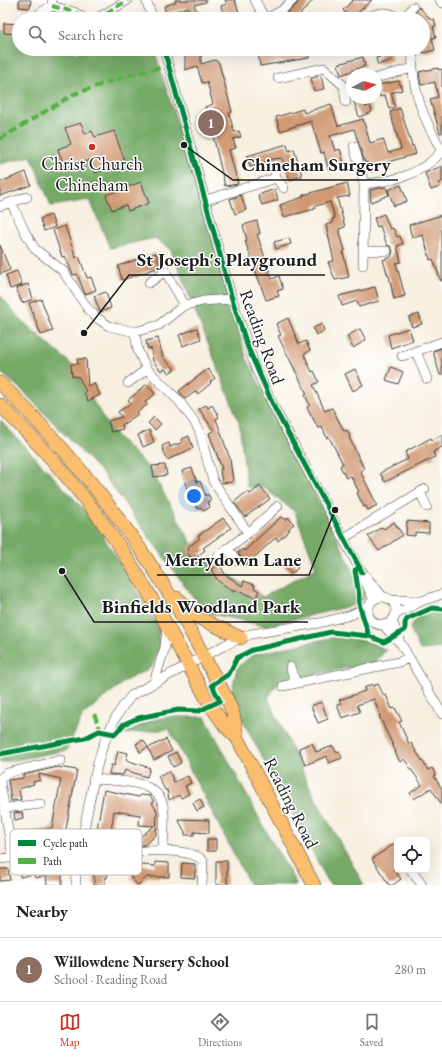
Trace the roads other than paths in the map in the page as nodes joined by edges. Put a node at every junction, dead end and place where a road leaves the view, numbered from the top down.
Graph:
1 (128, 0) edge
2 (146, 0) edge
3 (255, 0) edge
4 (293, 0) edge
5 (440, 0) edge
6 (442, 2) edge
7 (52, 3) edge
8 (413, 7) dead end
9 (41, 12) edge
10 (74, 12) edge
11 (108, 12) edge
12 (150, 12) edge
13 (262, 12) edge
14 (279, 12) edge
15 (409, 12) edge
16 (166, 56) edge
17 (413, 56) edge
18 (412, 68) junction
19 (382, 76) edge
20 (278, 78) dead end
21 (346, 84) edge
22 (354, 146) dead end
23 (442, 151) edge
24 (274, 165) dead end
25 (276, 178) junction
26 (364, 184) junction
27 (284, 188) dead end
28 (27, 197) dead end
29 (206, 200) junction
30 (11, 202) junction
31 (0, 206) edge
32 (365, 251) junction
33 (387, 251) dead end
34 (363, 265) dead end
35 (149, 283) dead end
36 (232, 299) junction
37 (183, 306) junction
38 (135, 332) junction
39 (442, 342) edge
40 (416, 351) junction
41 (402, 356) dead end
42 (147, 369) junction
43 (427, 379) dead end
44 (0, 383) edge
45 (128, 383) dead end
46 (0, 405) edge
47 (278, 506) dead end
48 (426, 507) dead end
49 (248, 533) junction
50 (344, 538) junction
51 (227, 548) junction
52 (218, 556) dead end
53 (237, 561) dead end
54 (362, 572) junction
55 (156, 574) junction
56 (442, 594) edge
57 (387, 598) junction
58 (422, 601) junction
59 (372, 603) junction
60 (351, 615) junction
61 (394, 617) junction
62 (379, 623) junction
63 (167, 627) junction
64 (241, 638) junction
65 (400, 642) junction
66 (204, 656) junction
67 (409, 658) junction
68 (187, 665) junction
69 (290, 667) dead end
70 (154, 682) junction
71 (296, 682) junction
72 (283, 686) dead end
73 (442, 714) edge
74 (237, 738) junction
75 (61, 760) dead end
76 (92, 779) junction
77 (0, 781) edge
78 (41, 804) dead end
79 (5, 808) junction
80 (83, 829) edge
81 (10, 839) edge
82 (142, 851) edge
83 (162, 851) junction
84 (413, 873) edge
85 (76, 875) edge
86 (420, 882) edge
87 (76, 885) edge
88 (202, 885) edge
89 (314, 885) edge
90 (410, 885) edge

1 - 11 street
2 - 12 street
3 - 13 street
4 - 14 street
5 - 6 street
7 - 9 street
7 - 10 street
8 - 15 street
16 - 29 street, Reading Road
17 - 18 street
18 - 19 street
18 - 23 street
20 - 21 street
22 - 26 street
23 - 26 street
24 - 25 street
25 - 27 street
25 - 29 street
26 - 32 street
28 - 30 street
29 - 36 street, Reading Road
30 - 31 street
30 - 38 street
32 - 33 street
32 - 34 street
35 - 37 street
36 - 37 street
36 - 50 street, Reading Road
37 - 38 street
38 - 42 street
39 - 40 street
40 - 41 street
40 - 43 street
42 - 45 street
42 - 49 street
44 - 55 highway, Reading Road
46 - 63 highway, Reading Road
47 - 49 street
48 - 50 street
49 - 51 street
50 - 54 street, Reading Road
51 - 52 street
51 - 53 street
54 - 57 street, Reading Road
54 - 59 street, Reading Road
55 - 64 highway
55 - 66 highway, Reading Road
55 - 68 highway
56 - 58 street
57 - 58 street
57 - 59 street
57 - 61 street
58 - 61 street
59 - 60 street
59 - 62 street
60 - 62 street
60 - 64 street
61 - 62 street
61 - 65 street
62 - 65 street
63 - 68 highway, Reading Road
63 - 70 street
64 - 66 street
65 - 67 street
66 - 68 street
66 - 74 highway, Reading Road
67 - 71 street
67 - 73 street
68 - 70 street
68 - 74 highway, Reading Road
69 - 71 street
70 - 76 street
71 - 72 street
74 - 89 highway, Reading Road
75 - 77 street
76 - 80 street
76 - 83 street
77 - 79 street
78 - 79 street
79 - 81 street
82 - 83 street
83 - 88 street
84 - 86 street
85 - 87 street
86 - 90 street

